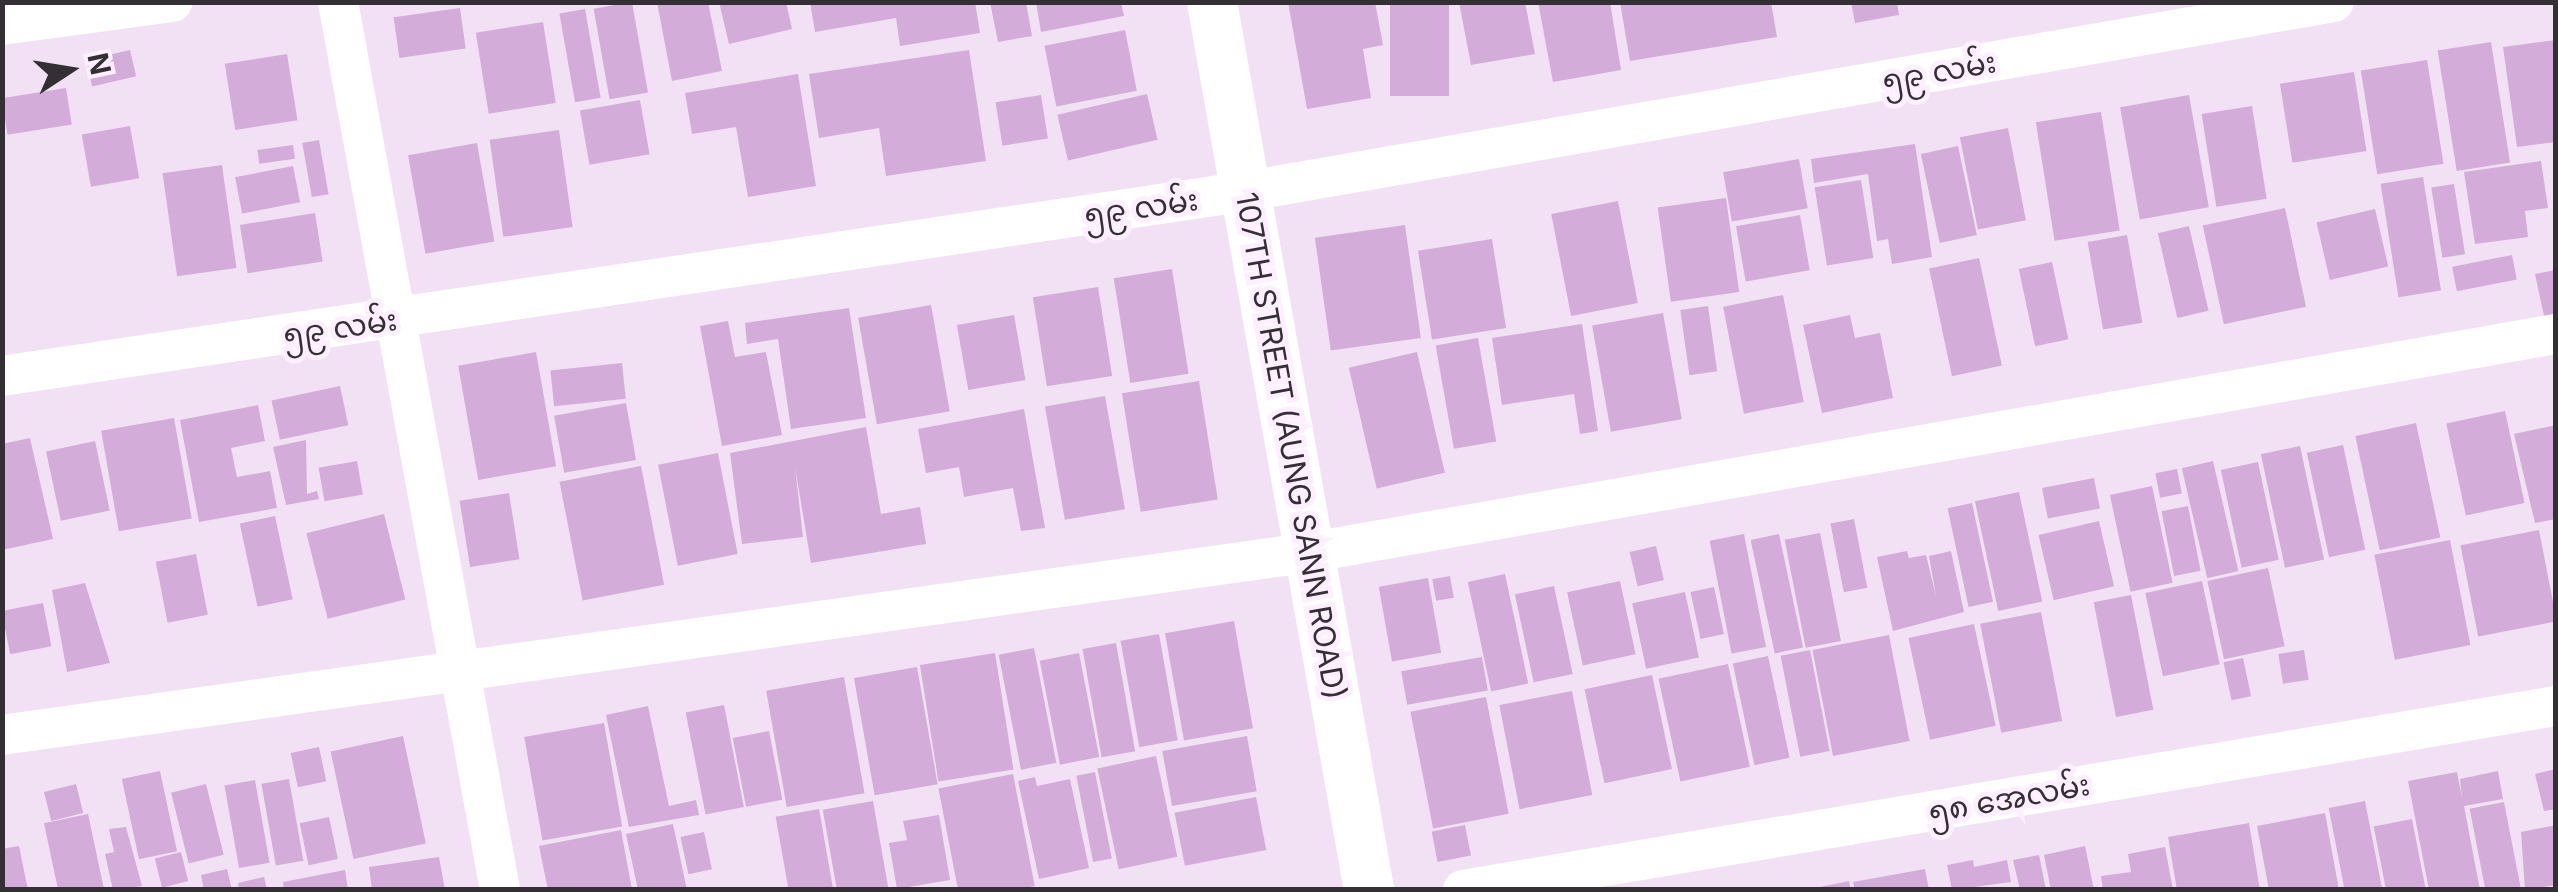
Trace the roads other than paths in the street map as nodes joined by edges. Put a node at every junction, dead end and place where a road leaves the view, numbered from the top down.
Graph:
1 (172, 2) edge
2 (338, 2) edge
3 (1212, 2) edge
4 (2334, 2) edge
5 (2, 26) edge
6 (1248, 191) junction
7 (392, 319) junction
8 (2556, 334) edge
9 (2, 376) edge
10 (1306, 552) junction
11 (457, 670) junction
12 (2556, 706) edge
13 (2, 735) edge
14 (500, 890) edge
15 (1369, 890) edge
16 (1463, 890) edge

1 - 5 street
2 - 7 street
3 - 6 street, 107TH STREET (AUNG SANN ROAD)
4 - 6 street, ၅၉ လမ်း
6 - 7 street, ၅၉ လမ်း
6 - 10 street, 107TH STREET (AUNG SANN ROAD)
7 - 9 street, ၅၉ လမ်း
7 - 11 street
8 - 10 street
10 - 11 street
10 - 15 street, 107TH STREET (AUNG SANN ROAD)
11 - 13 street
11 - 14 street
12 - 16 street, ၅၈ အေလမ်း

